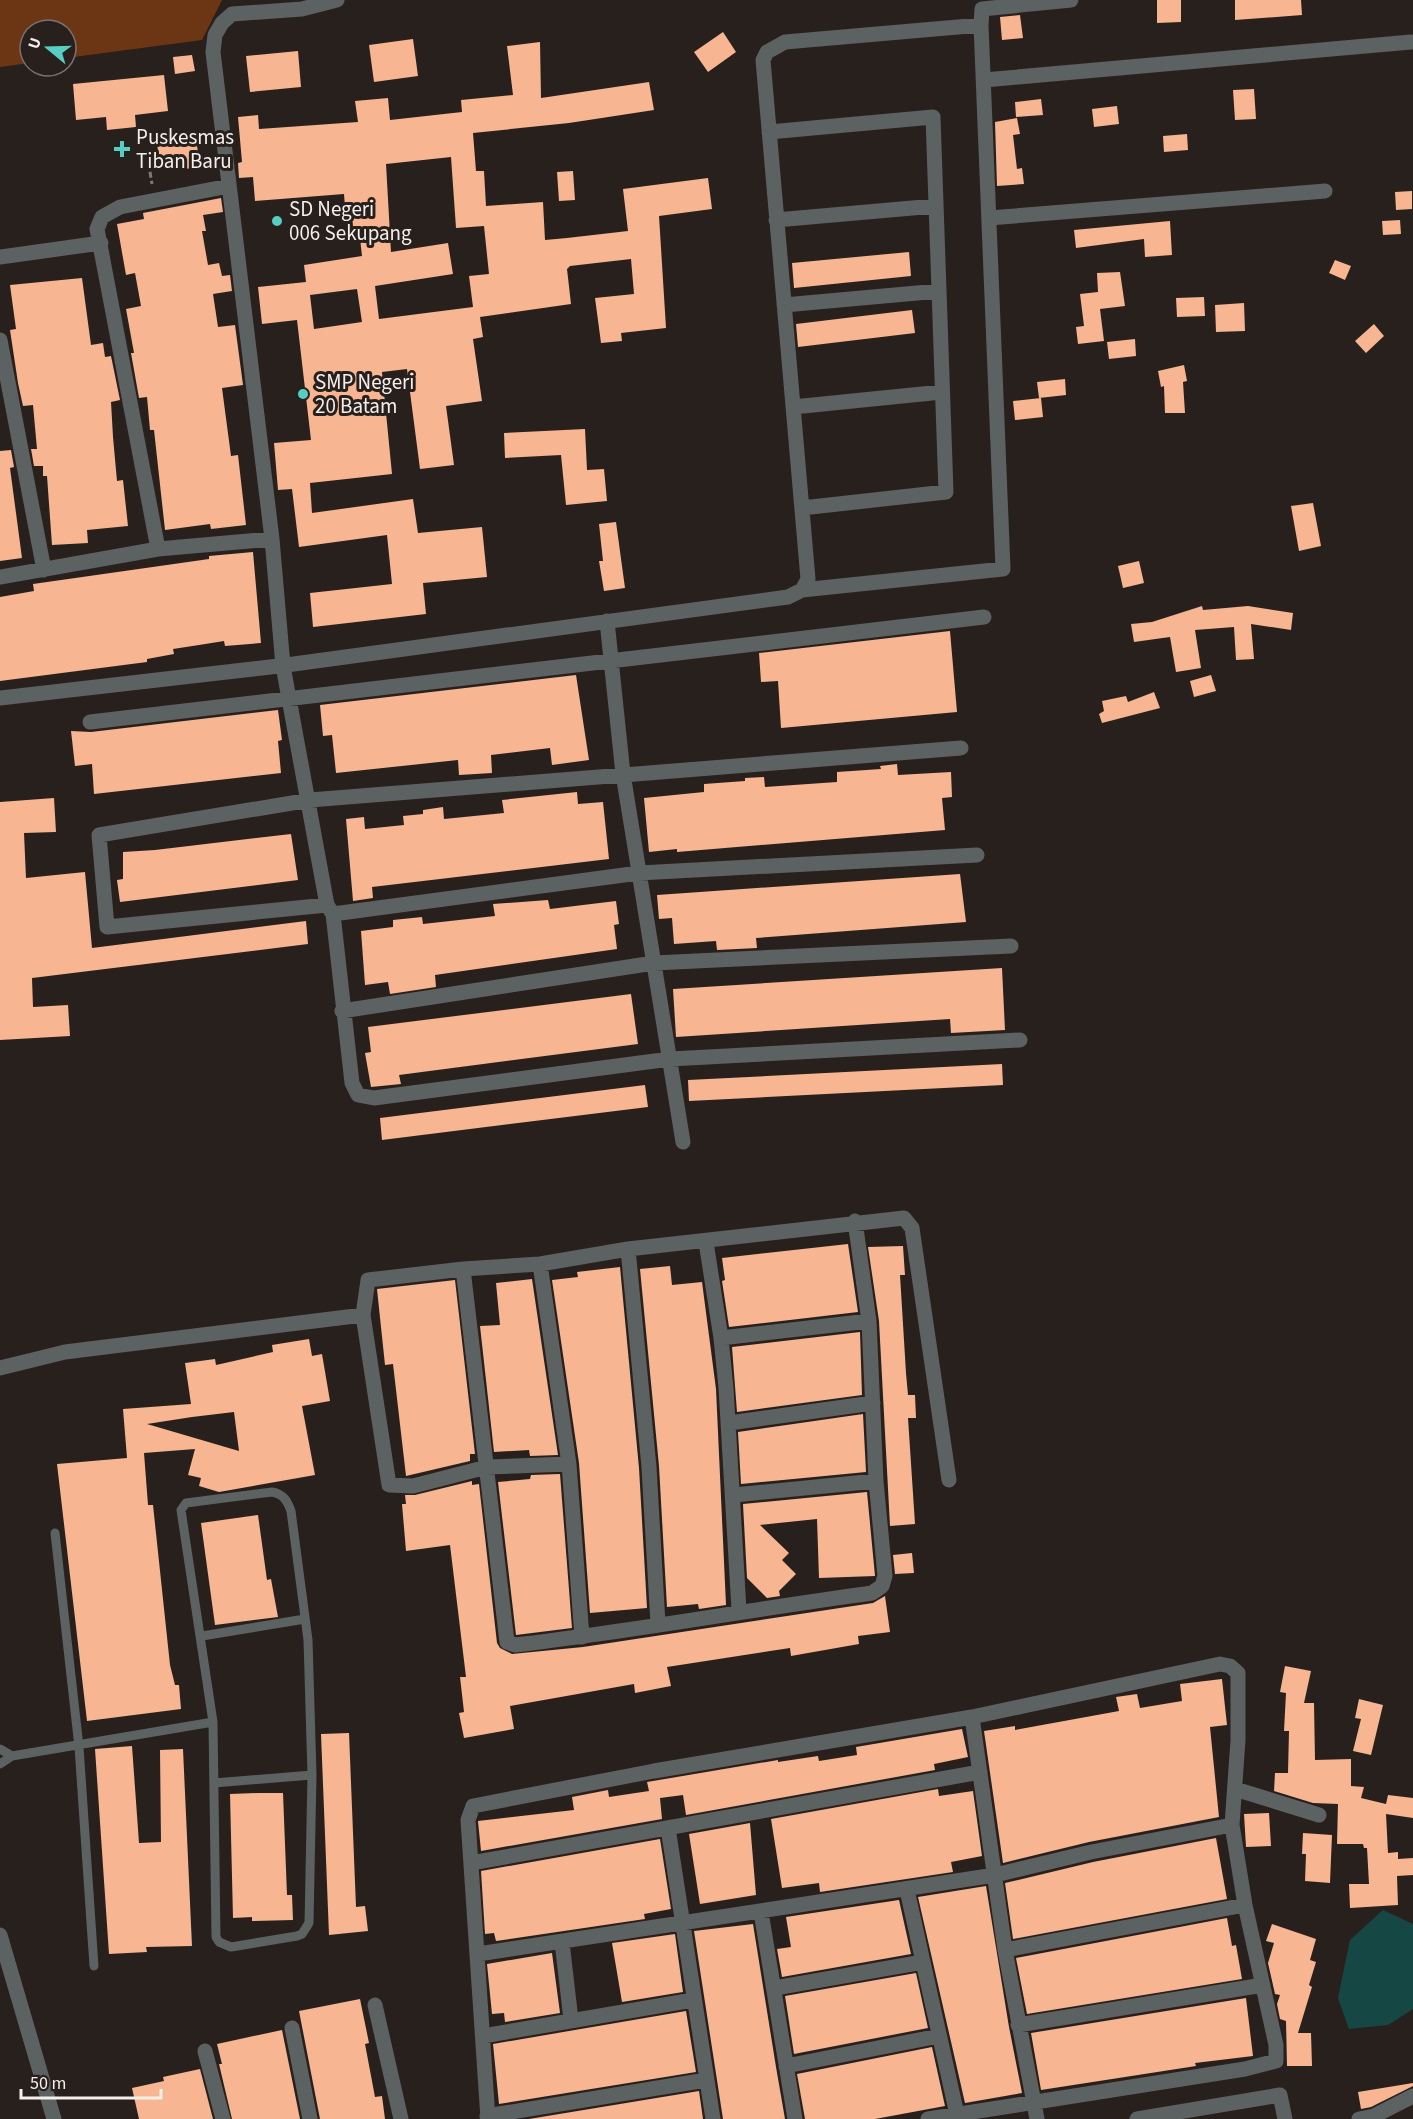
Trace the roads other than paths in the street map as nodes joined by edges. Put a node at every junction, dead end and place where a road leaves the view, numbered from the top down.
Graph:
1 (338, 0) edge
2 (1071, 0) edge
3 (981, 25) junction
4 (1411, 42) dead end
5 (984, 80) junction
6 (769, 132) junction
7 (229, 186) junction
8 (1325, 191) dead end
9 (935, 206) junction
10 (989, 218) junction
11 (777, 220) junction
12 (101, 243) junction
13 (0, 257) edge
14 (939, 291) junction
15 (784, 305) junction
16 (0, 340) edge
17 (3, 375) edge
18 (942, 392) junction
19 (793, 407) junction
20 (802, 507) junction
21 (272, 539) junction
22 (158, 549) junction
23 (44, 570) junction
24 (0, 577) edge
25 (802, 590) junction
26 (984, 617) dead end
27 (607, 621) junction
28 (612, 660) junction
29 (283, 666) junction
30 (0, 698) edge
31 (290, 699) junction
32 (90, 722) dead end
33 (961, 748) dead end
34 (623, 774) junction
35 (310, 800) junction
36 (977, 855) dead end
37 (639, 873) junction
38 (330, 910) junction
39 (1011, 946) dead end
40 (654, 963) junction
41 (342, 1011) junction
42 (1020, 1040) dead end
43 (670, 1059) junction
44 (683, 1142) dead end
45 (855, 1221) junction
46 (706, 1242) junction
47 (628, 1249) junction
48 (540, 1264) junction
49 (463, 1269) junction
50 (363, 1315) junction
51 (869, 1321) junction
52 (721, 1338) junction
53 (0, 1368) edge
54 (873, 1403) junction
55 (729, 1423) junction
56 (569, 1464) junction
57 (487, 1467) junction
58 (949, 1480) dead end
59 (876, 1481) junction
60 (734, 1495) junction
61 (55, 1533) dead end
62 (739, 1610) junction
63 (305, 1619) junction
64 (658, 1624) junction
65 (202, 1636) junction
66 (582, 1637) junction
67 (972, 1717) junction
68 (213, 1722) junction
69 (79, 1747) junction
70 (0, 1749) edge
71 (12, 1756) junction
72 (0, 1764) edge
73 (980, 1772) junction
74 (312, 1775) junction
75 (214, 1784) junction
76 (1235, 1789) junction
77 (1319, 1815) dead end
78 (1232, 1825) junction
79 (668, 1828) junction
80 (471, 1863) junction
81 (995, 1875) junction
82 (908, 1890) junction
83 (1245, 1905) junction
84 (761, 1912) junction
85 (682, 1924) junction
86 (0, 1935) edge
87 (562, 1942) junction
88 (1005, 1950) junction
89 (477, 1954) junction
90 (923, 1962) junction
91 (94, 1966) dead end
92 (1263, 1985) junction
93 (775, 1988) junction
94 (693, 2000) junction
95 (375, 2005) dead end
96 (571, 2020) junction
97 (1018, 2025) junction
98 (292, 2028) dead end
99 (483, 2036) junction
100 (939, 2036) junction
101 (205, 2051) dead end
102 (786, 2066) junction
103 (706, 2080) junction
104 (1413, 2096) edge
105 (1034, 2101) junction
106 (957, 2116) edge
107 (488, 2117) edge
108 (54, 2119) edge
109 (223, 2119) edge
110 (310, 2119) edge
111 (401, 2119) edge
112 (713, 2119) edge
113 (795, 2119) edge
114 (928, 2119) edge
115 (1037, 2119) edge
116 (1137, 2119) edge
117 (1285, 2119) edge
118 (1359, 2119) edge

1 - 7 street
2 - 3 street
3 - 5 street
3 - 6 street
4 - 5 street
5 - 10 street
6 - 9 street
6 - 11 street
7 - 12 street
7 - 21 street
8 - 10 street
9 - 11 street
9 - 14 street
10 - 25 street
11 - 15 street
12 - 13 street
12 - 22 street
14 - 15 street
14 - 18 street
15 - 19 street
16 - 17 street
17 - 23 street
18 - 19 street
18 - 20 street
19 - 20 street
20 - 25 street
21 - 22 street
21 - 29 street
22 - 23 street
23 - 24 street
25 - 27 street
26 - 28 street
27 - 28 street
27 - 29 street
28 - 31 street
28 - 34 street
29 - 30 street
29 - 31 street
31 - 32 street
31 - 35 street
33 - 34 street
34 - 35 street
34 - 37 street
35 - 38 street
35 - 38 street
36 - 37 street
37 - 38 street
37 - 40 street
38 - 41 street
39 - 40 street
40 - 41 street
40 - 43 street
41 - 43 street
42 - 43 street
43 - 44 street
45 - 46 street
45 - 51 street
45 - 58 street
46 - 47 street
46 - 52 street
47 - 48 street
47 - 64 street
48 - 49 street
48 - 56 street
49 - 50 street
49 - 57 street
50 - 53 street
50 - 57 street
51 - 52 street
51 - 54 street
52 - 55 street
54 - 55 street
54 - 59 street
55 - 60 street
56 - 57 street
56 - 66 street
57 - 66 street
59 - 60 street
59 - 62 street
60 - 62 street
61 - 69 lane
62 - 64 street
63 - 65 lane
63 - 65 lane
63 - 74 lane
64 - 66 street
65 - 68 lane
67 - 73 street
67 - 76 street
67 - 80 street
68 - 69 lane
68 - 75 lane
69 - 71 lane
69 - 91 lane
70 - 71 lane
71 - 72 lane
73 - 79 street
73 - 81 street
74 - 75 lane
74 - 75 lane
76 - 77 street
76 - 78 street
78 - 81 street
78 - 83 street
79 - 80 street
79 - 85 street
80 - 89 street
81 - 82 street
81 - 88 street
82 - 84 street
82 - 90 street
83 - 88 street
83 - 92 street
84 - 85 street
84 - 93 street
85 - 87 street
85 - 94 street
86 - 108 street
87 - 89 street
87 - 96 street
88 - 97 street
89 - 99 street
90 - 93 street
90 - 100 street
92 - 97 street
92 - 105 street
93 - 102 street
94 - 96 street
94 - 103 street
95 - 111 street
96 - 99 street
97 - 105 street
98 - 110 street
99 - 107 street
100 - 102 street
100 - 106 street
101 - 109 street
102 - 113 street
103 - 107 street
103 - 112 street
104 - 118 street
105 - 106 street
105 - 115 street
106 - 114 street
116 - 117 street

